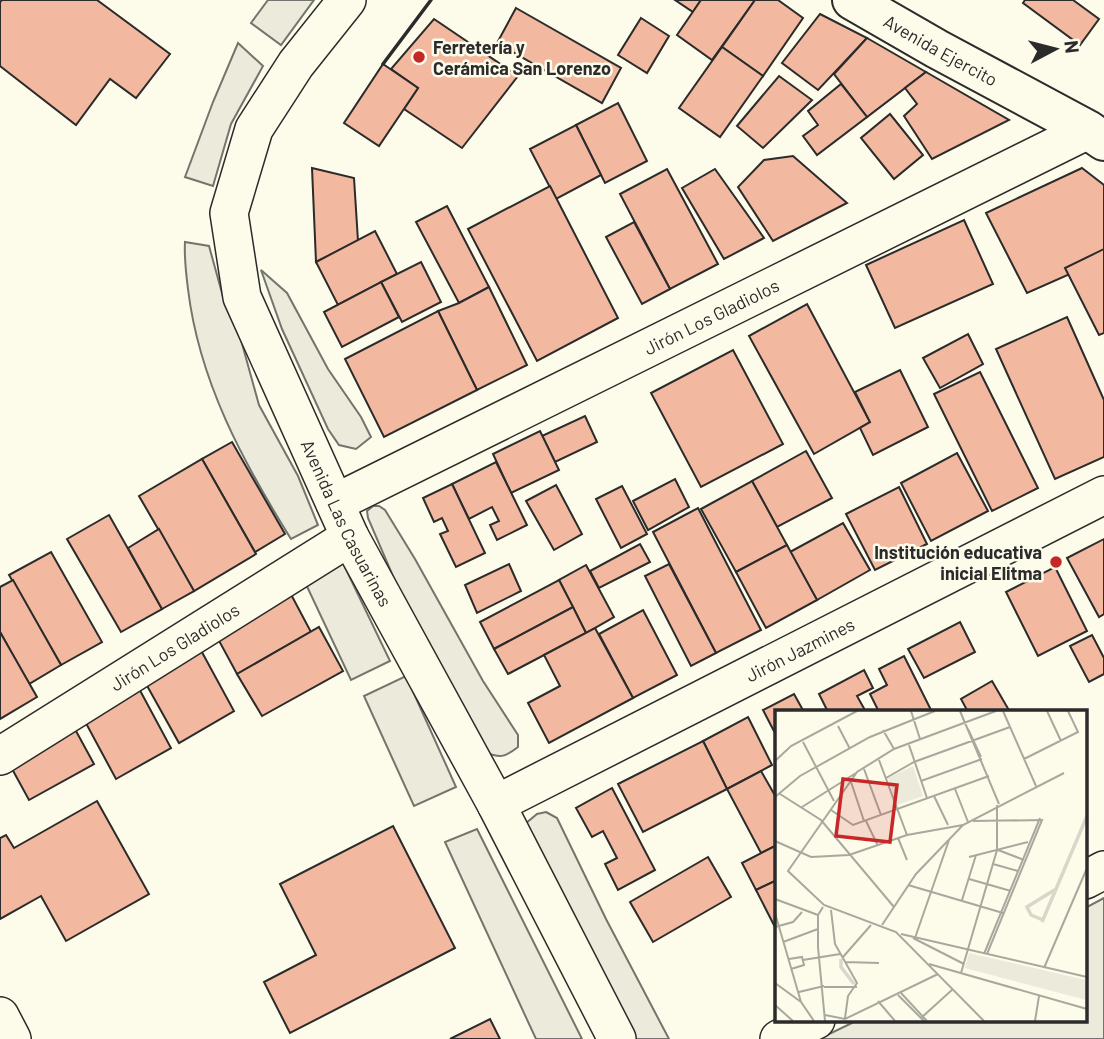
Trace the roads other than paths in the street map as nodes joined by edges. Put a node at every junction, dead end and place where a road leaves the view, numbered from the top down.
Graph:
1 (347, 0) edge
2 (852, 0) edge
3 (1096, 135) edge
4 (1104, 495) edge
5 (335, 503) junction
6 (350, 537) junction
7 (0, 756) edge
8 (496, 804) junction
9 (1104, 870) edge
10 (1086, 879) edge
11 (0, 1016) edge
12 (814, 1021) edge
13 (12, 1039) edge
14 (617, 1039) edge
15 (779, 1039) edge

1 - 5 street, Avenida Las Casuarinas
2 - 3 highway, Avenida Ejercito
3 - 5 street, Jirón Los Gladiolos
4 - 8 street, Jirón Jazmines
5 - 6 street, Avenida Las Casuarinas
6 - 7 street, Jirón Los Gladiolos
6 - 8 street, Avenida Las Casuarinas
8 - 14 street, Avenida Las Casuarinas
9 - 10 street
11 - 13 street
12 - 15 street

